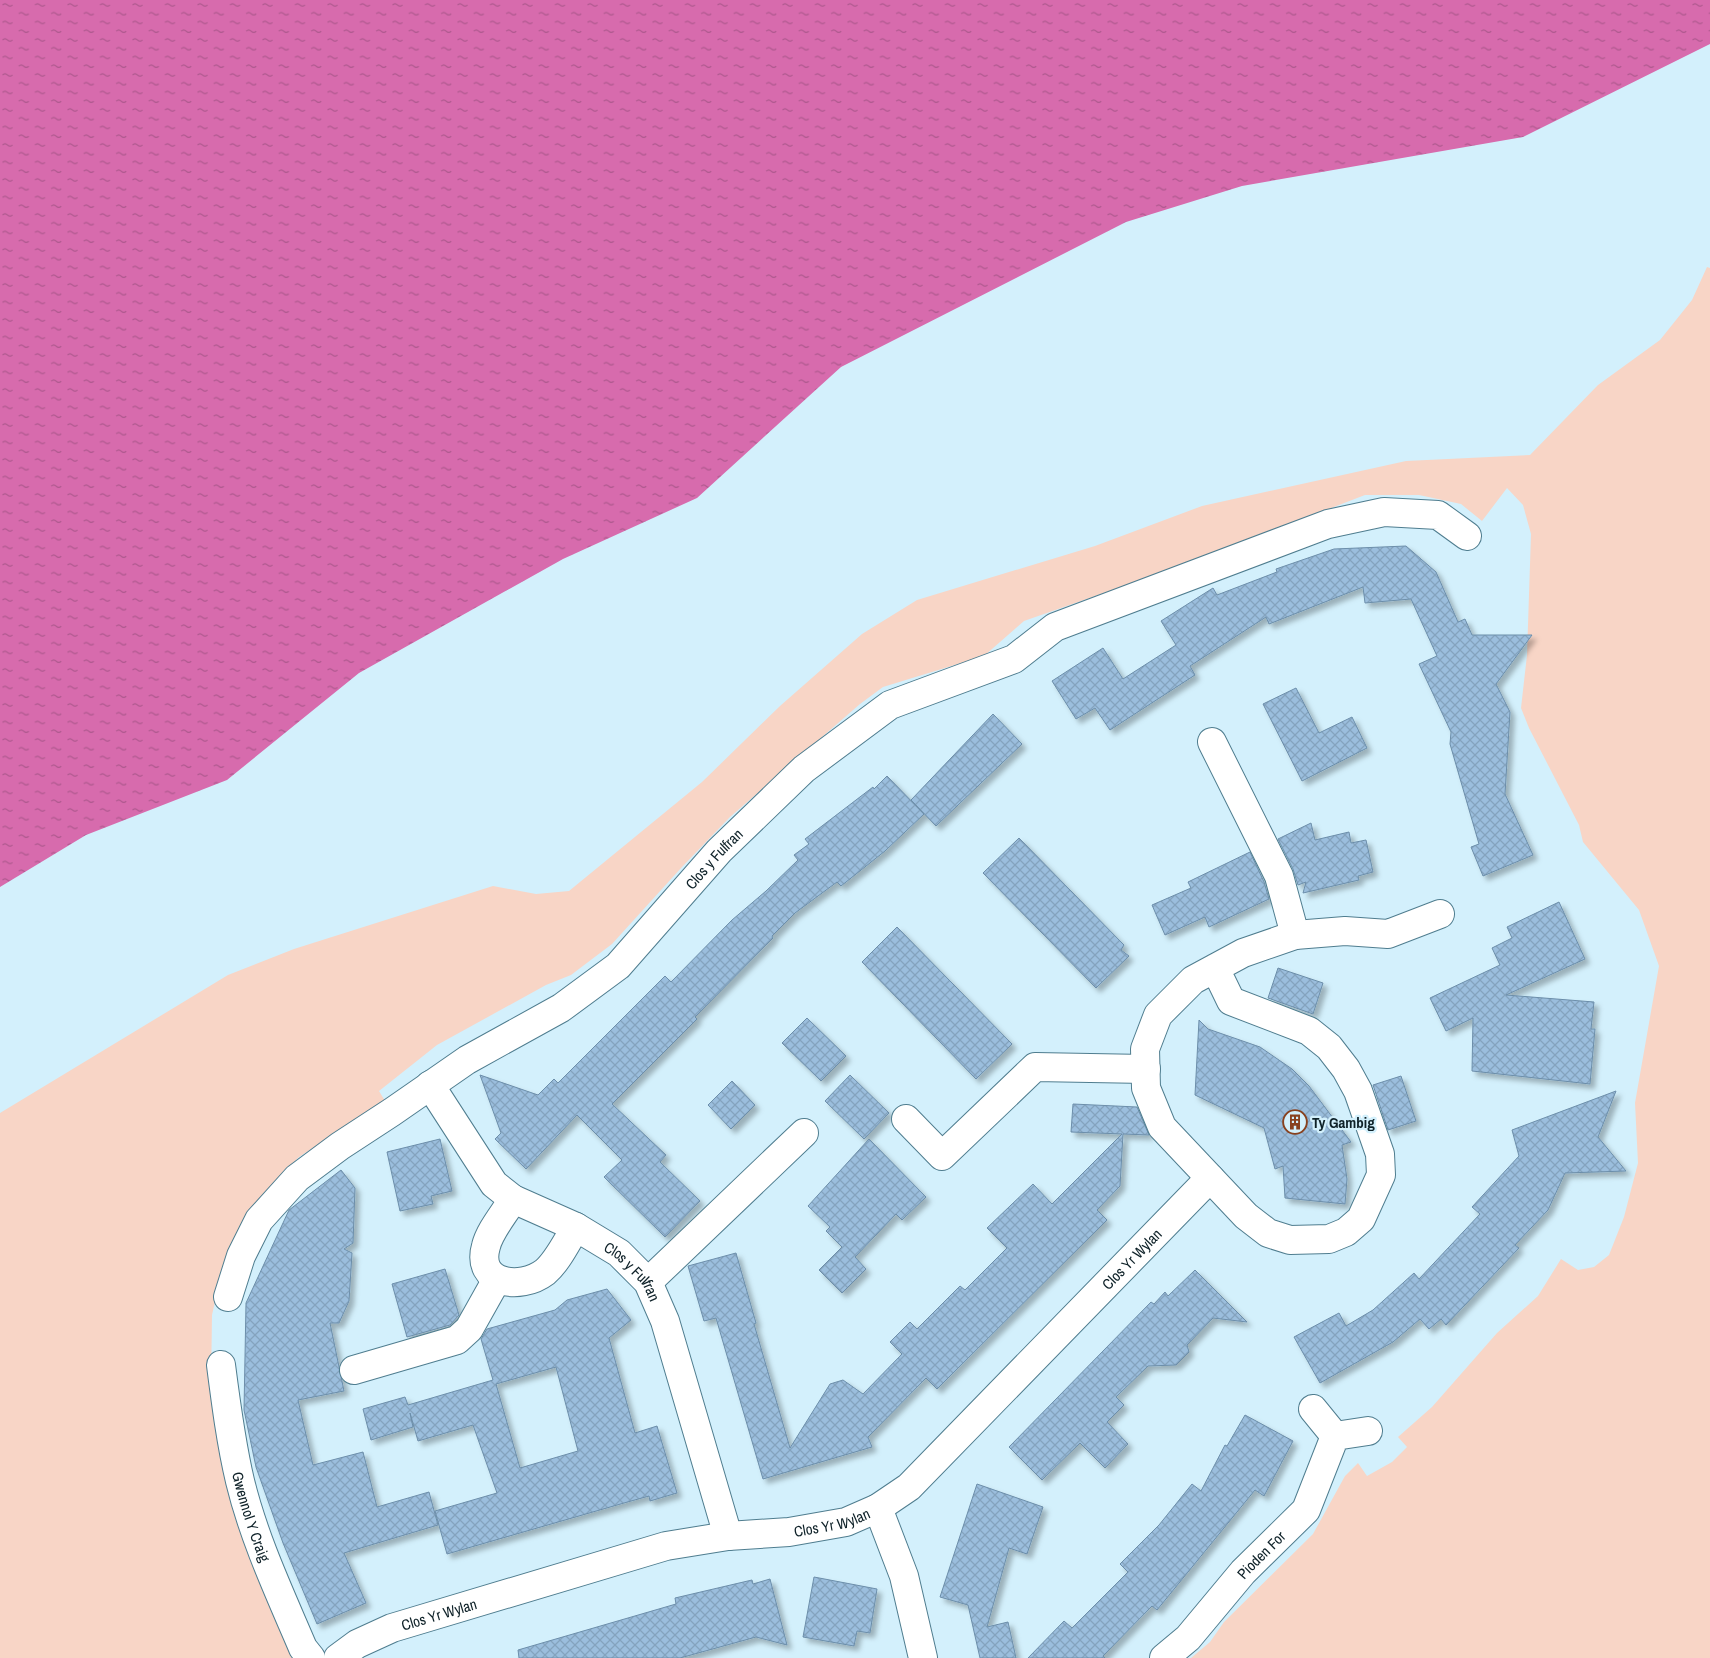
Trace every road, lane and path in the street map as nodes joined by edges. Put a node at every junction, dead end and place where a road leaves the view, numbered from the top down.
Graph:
1 (1467, 536) dead end
2 (1212, 742) dead end
3 (1440, 914) dead end
4 (1295, 935) junction
5 (1216, 968) junction
6 (1146, 1069) junction
7 (430, 1085) junction
8 (906, 1119) dead end
9 (804, 1133) dead end
10 (1210, 1178) junction
11 (513, 1200) junction
12 (576, 1228) junction
13 (497, 1279) junction
14 (648, 1282) junction
15 (228, 1298) dead end
16 (220, 1365) dead end
17 (354, 1370) dead end
18 (1313, 1409) dead end
19 (1368, 1431) dead end
20 (1335, 1436) junction
21 (878, 1508) junction
22 (728, 1536) junction
23 (311, 1658) edge
24 (338, 1658) edge
25 (923, 1658) edge
26 (1164, 1658) edge

1 - 7 street, Clos y Fulfran
2 - 4 street
3 - 4 street
4 - 5 street
5 - 6 street
5 - 10 street
6 - 8 street
6 - 10 street
7 - 11 street, Clos y Fulfran
7 - 15 street, Clos y Fulfran
9 - 14 street
10 - 21 street, Clos Yr Wylan
11 - 12 street, Clos y Fulfran
11 - 13 street
12 - 13 street
12 - 14 street, Clos y Fulfran
13 - 17 street
14 - 22 street, Clos y Fulfran
16 - 23 street, Gwennol Y Craig
18 - 20 street
19 - 20 street
20 - 26 street, Pioden For
21 - 22 street, Clos Yr Wylan
21 - 25 street
22 - 24 street, Clos Yr Wylan

